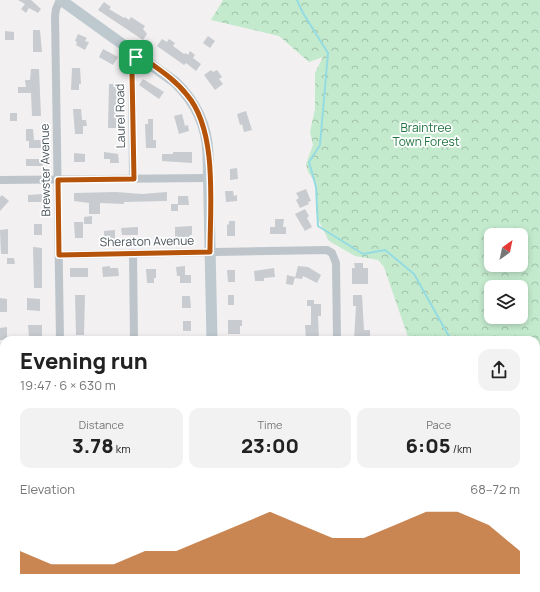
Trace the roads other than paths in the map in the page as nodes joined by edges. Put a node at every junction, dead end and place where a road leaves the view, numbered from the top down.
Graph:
1 (60, 0) edge
2 (138, 54) junction
3 (209, 178) junction
4 (134, 179) junction
5 (0, 180) edge
6 (58, 180) junction
7 (210, 252) junction
8 (133, 253) junction
9 (59, 255) junction
10 (60, 336) edge
11 (134, 336) edge
12 (212, 336) edge
13 (337, 336) edge

1 - 2 street
1 - 6 street, Brewster Avenue
2 - 3 street
2 - 4 street, Laurel Road
3 - 4 street
3 - 7 street
4 - 6 street
5 - 6 street
6 - 9 street, Brewster Avenue
7 - 8 street, Sheraton Avenue
7 - 12 street
7 - 13 street, Sheraton Avenue
8 - 9 street, Sheraton Avenue
8 - 11 street
9 - 10 street, Brewster Avenue

